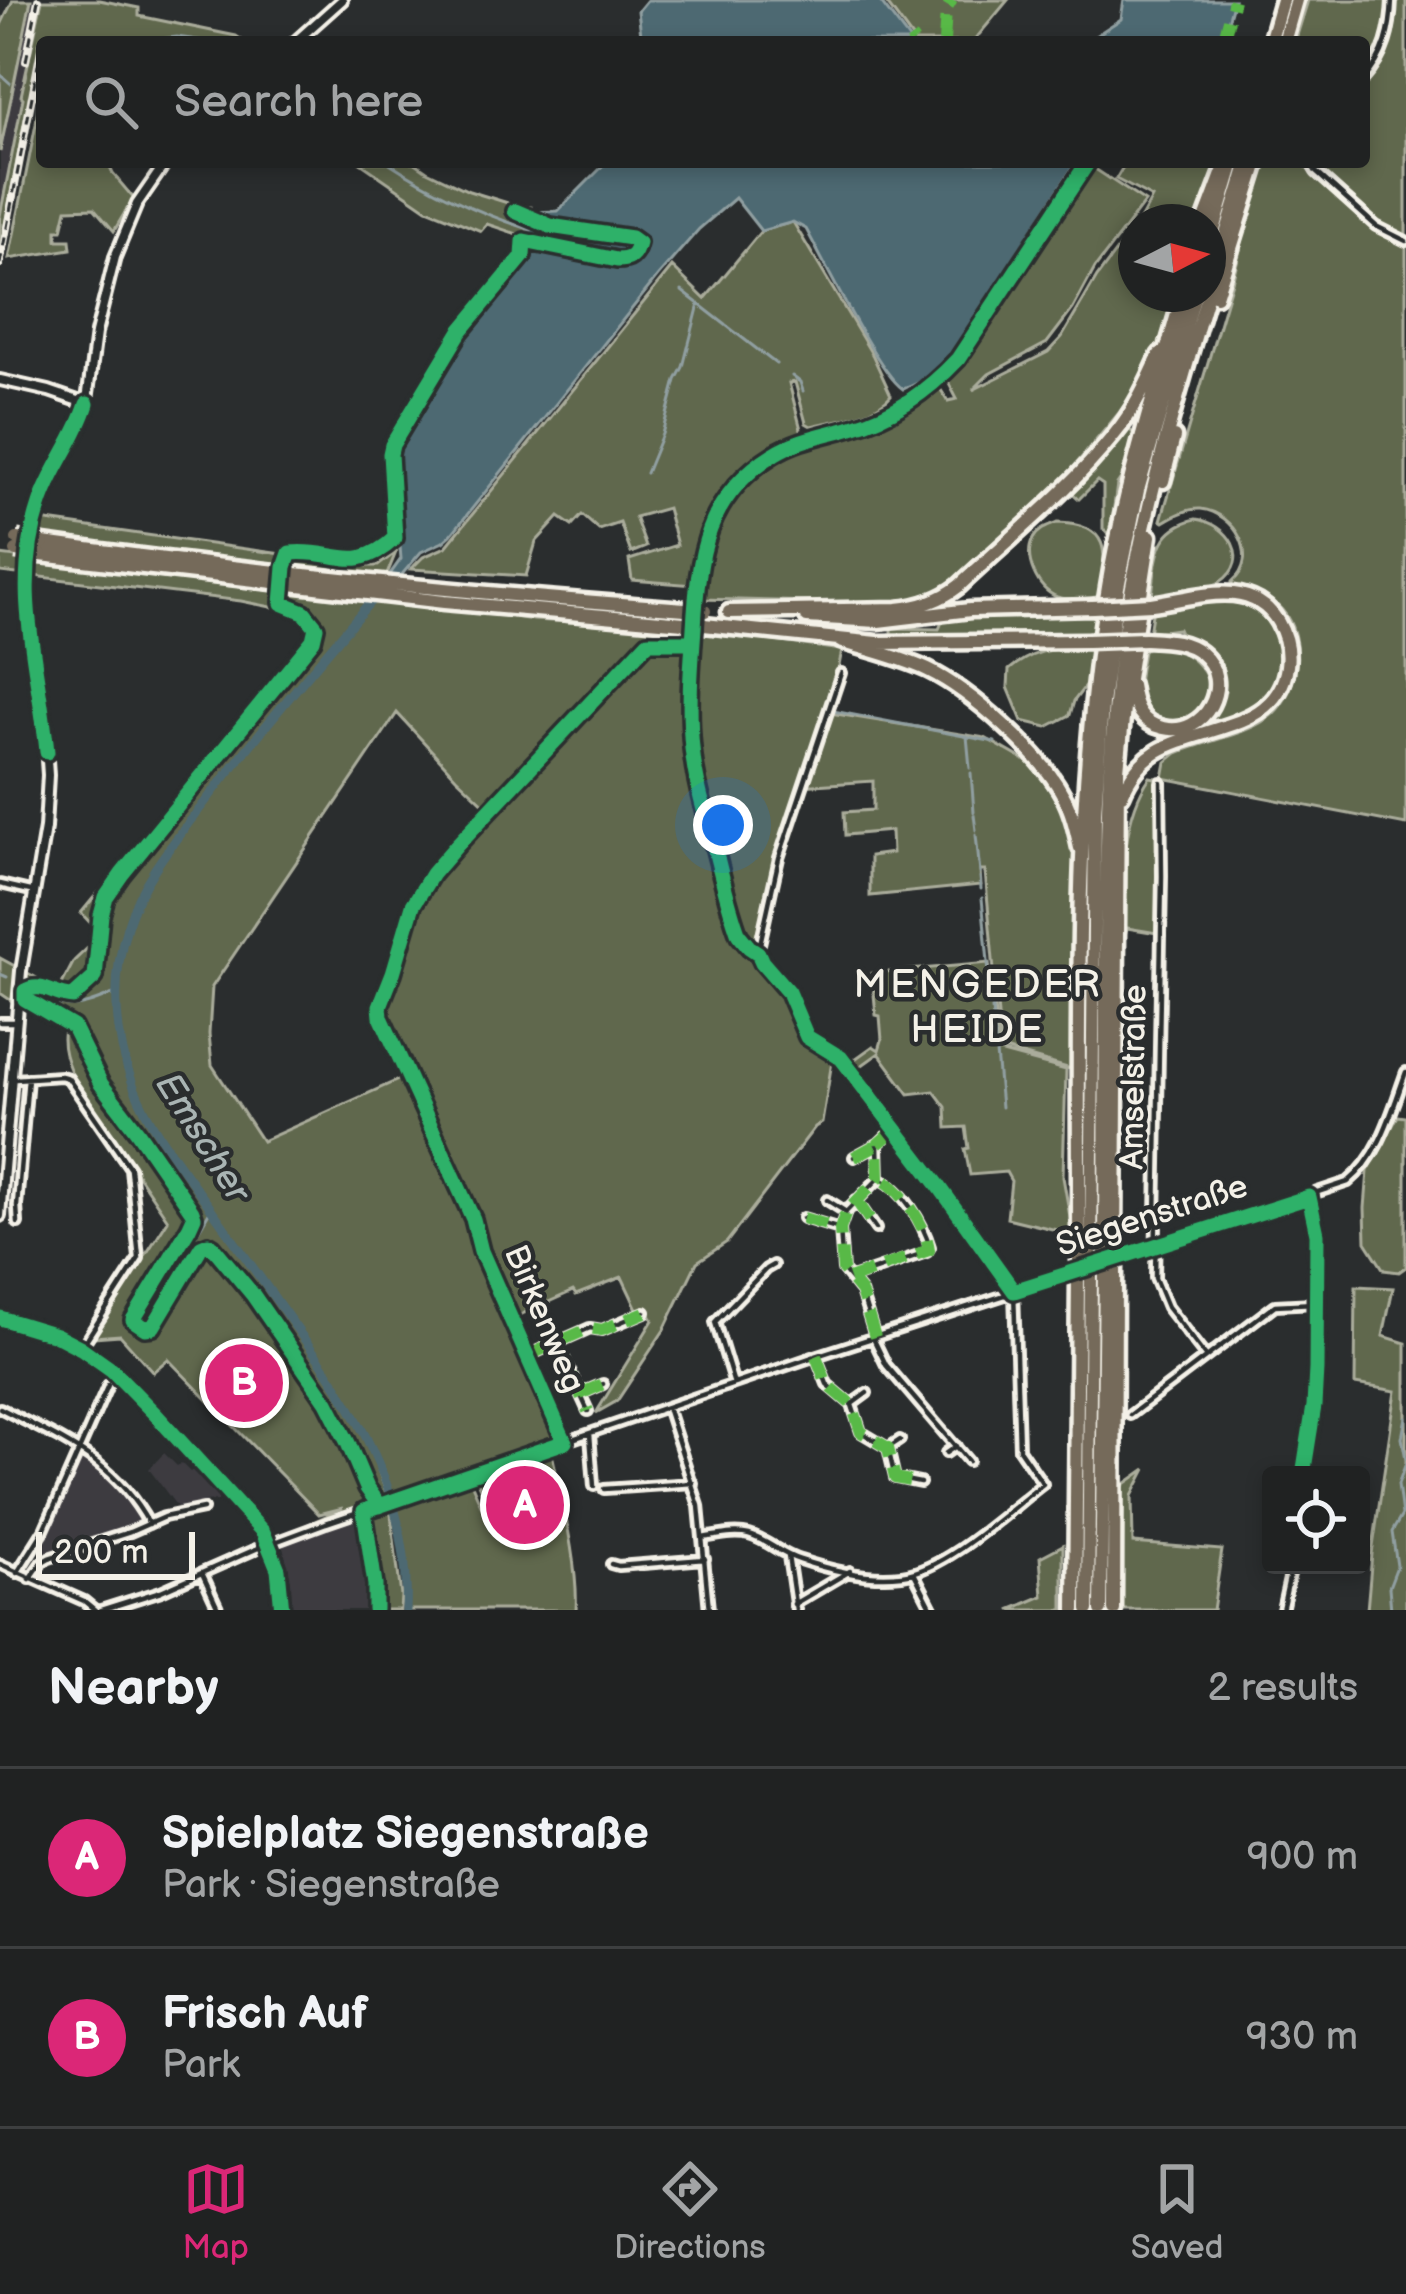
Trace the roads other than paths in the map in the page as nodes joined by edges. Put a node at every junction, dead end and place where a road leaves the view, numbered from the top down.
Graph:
1 (341, 0) edge
2 (1282, 0) edge
3 (1296, 0) edge
4 (1392, 0) edge
5 (302, 36) edge
6 (1272, 36) edge
7 (1286, 36) edge
8 (1370, 70) edge
9 (162, 168) edge
10 (1084, 168) edge
11 (1228, 168) edge
12 (1229, 168) edge
13 (1246, 168) edge
14 (1256, 168) edge
15 (1314, 168) edge
16 (1212, 204) edge
17 (1220, 204) edge
18 (1406, 241) edge
19 (1178, 312) edge
20 (1190, 312) edge
21 (1175, 321) junction
22 (0, 380) edge
23 (87, 404) junction
24 (0, 536) edge
25 (16, 545) junction
26 (0, 549) edge
27 (729, 613) junction
28 (705, 618) junction
29 (840, 641) junction
30 (1138, 642) junction
31 (841, 673) dead end
32 (1161, 782) dead end
33 (1118, 808) junction
34 (0, 884) edge
35 (35, 892) junction
36 (1082, 905) junction
37 (758, 953) junction
38 (0, 1022) edge
39 (16, 1022) junction
40 (1406, 1072) edge
41 (28, 1078) junction
42 (12, 1079) junction
43 (895, 1129) junction
44 (878, 1144) junction
45 (3, 1145) edge
46 (854, 1157) dead end
47 (879, 1178) junction
48 (1309, 1197) junction
49 (826, 1200) dead end
50 (856, 1200) junction
51 (846, 1212) junction
52 (0, 1216) edge
53 (803, 1218) dead end
54 (472, 1219) dead end
55 (18, 1223) dead end
56 (839, 1229) junction
57 (876, 1229) dead end
58 (1155, 1247) junction
59 (773, 1265) dead end
60 (1097, 1265) junction
61 (849, 1279) junction
62 (1014, 1291) junction
63 (1316, 1303) junction
64 (645, 1312) dead end
65 (633, 1317) junction
66 (0, 1318) edge
67 (638, 1328) dead end
68 (874, 1338) junction
69 (557, 1343) junction
70 (81, 1348) junction
71 (527, 1356) junction
72 (816, 1356) junction
73 (1205, 1358) junction
74 (603, 1384) dead end
75 (734, 1384) junction
76 (108, 1385) dead end
77 (867, 1393) dead end
78 (580, 1394) junction
79 (1130, 1402) dead end
80 (852, 1404) junction
81 (667, 1407) junction
82 (0, 1408) edge
83 (588, 1412) dead end
84 (590, 1434) junction
85 (900, 1440) dead end
86 (565, 1442) junction
87 (956, 1446) junction
88 (888, 1448) junction
89 (78, 1450) junction
90 (946, 1454) dead end
91 (968, 1461) dead end
92 (1304, 1466) edge
93 (693, 1483) junction
94 (920, 1483) dead end
95 (594, 1486) dead end
96 (604, 1489) dead end
97 (203, 1509) dead end
98 (148, 1524) junction
99 (702, 1538) junction
100 (270, 1544) junction
101 (788, 1556) junction
102 (705, 1559) junction
103 (0, 1564) edge
104 (610, 1564) dead end
105 (850, 1571) junction
106 (914, 1572) junction
107 (17, 1573) junction
108 (202, 1573) junction
109 (1288, 1574) edge
110 (30, 1579) junction
111 (795, 1607) edge
112 (98, 1610) edge
113 (219, 1610) edge
114 (282, 1610) edge
115 (709, 1610) edge
116 (933, 1610) edge
117 (1076, 1610) edge
118 (1088, 1610) edge
119 (1101, 1610) edge
120 (1114, 1610) edge
121 (1282, 1610) edge

1 - 5 main road
2 - 6 highway
3 - 7 highway
4 - 8 street
9 - 23 main road
10 - 37 street
11 - 16 highway
12 - 17 highway
13 - 60 highway
14 - 30 highway
15 - 18 street
19 - 21 highway
20 - 60 highway
21 - 27 highway
21 - 36 highway
22 - 23 main road
23 - 35 main road
24 - 25 highway
25 - 26 highway
25 - 28 highway, bridge
27 - 28 highway
27 - 33 highway, bridge
28 - 29 highway
29 - 30 highway, bridge
29 - 36 highway
30 - 30 highway
30 - 33 highway
31 - 37 street
32 - 58 street, Amselstraße
33 - 60 highway
34 - 35 street
35 - 39 main road
36 - 60 highway
37 - 43 street
38 - 39 street
39 - 42 main road
40 - 48 street, Siegenstraße
41 - 42 street
41 - 55 street
41 - 70 street
42 - 45 main road
43 - 44 street
43 - 62 street
44 - 46 street
44 - 47 street
45 - 52 main road
47 - 50 street
47 - 61 street
48 - 58 street, Siegenstraße
48 - 63 street
49 - 51 street
50 - 51 street
50 - 57 street
51 - 56 street
53 - 56 street
54 - 71 street, Birkenweg
56 - 61 street
58 - 62 street, Siegenstraße
58 - 73 street, Amselstraße
59 - 75 street
60 - 117 highway
60 - 118 highway
60 - 119 highway
60 - 120 highway
61 - 68 street
62 - 68 street, Siegenstraße
62 - 106 street
63 - 73 street
63 - 92 street
64 - 65 street
65 - 67 street
65 - 69 street
66 - 70 main road
68 - 72 street, Siegenstraße
68 - 87 street
69 - 71 street
69 - 78 street
70 - 100 main road
71 - 86 street, Birkenweg
72 - 75 street, Siegenstraße
72 - 80 street
73 - 79 street
74 - 78 street
75 - 81 street, Siegenstraße
76 - 89 street
77 - 80 street
78 - 83 street
80 - 88 street
81 - 84 street, Siegenstraße
81 - 93 street
82 - 89 street
84 - 86 street, Siegenstraße
84 - 95 street
85 - 88 street
86 - 100 street, Siegenstraße
87 - 90 street
87 - 91 street
88 - 94 street
89 - 98 street
89 - 107 street
93 - 96 street
93 - 99 street
97 - 98 street
98 - 110 street
99 - 101 street
99 - 102 street
100 - 108 street, Siegenstraße
100 - 114 main road
101 - 105 street
101 - 111 street
102 - 104 street
102 - 115 street
103 - 107 street
105 - 106 street
105 - 111 street
106 - 116 street
107 - 110 street
108 - 112 street, Siegenstraße
108 - 113 street
109 - 121 street
110 - 112 street

